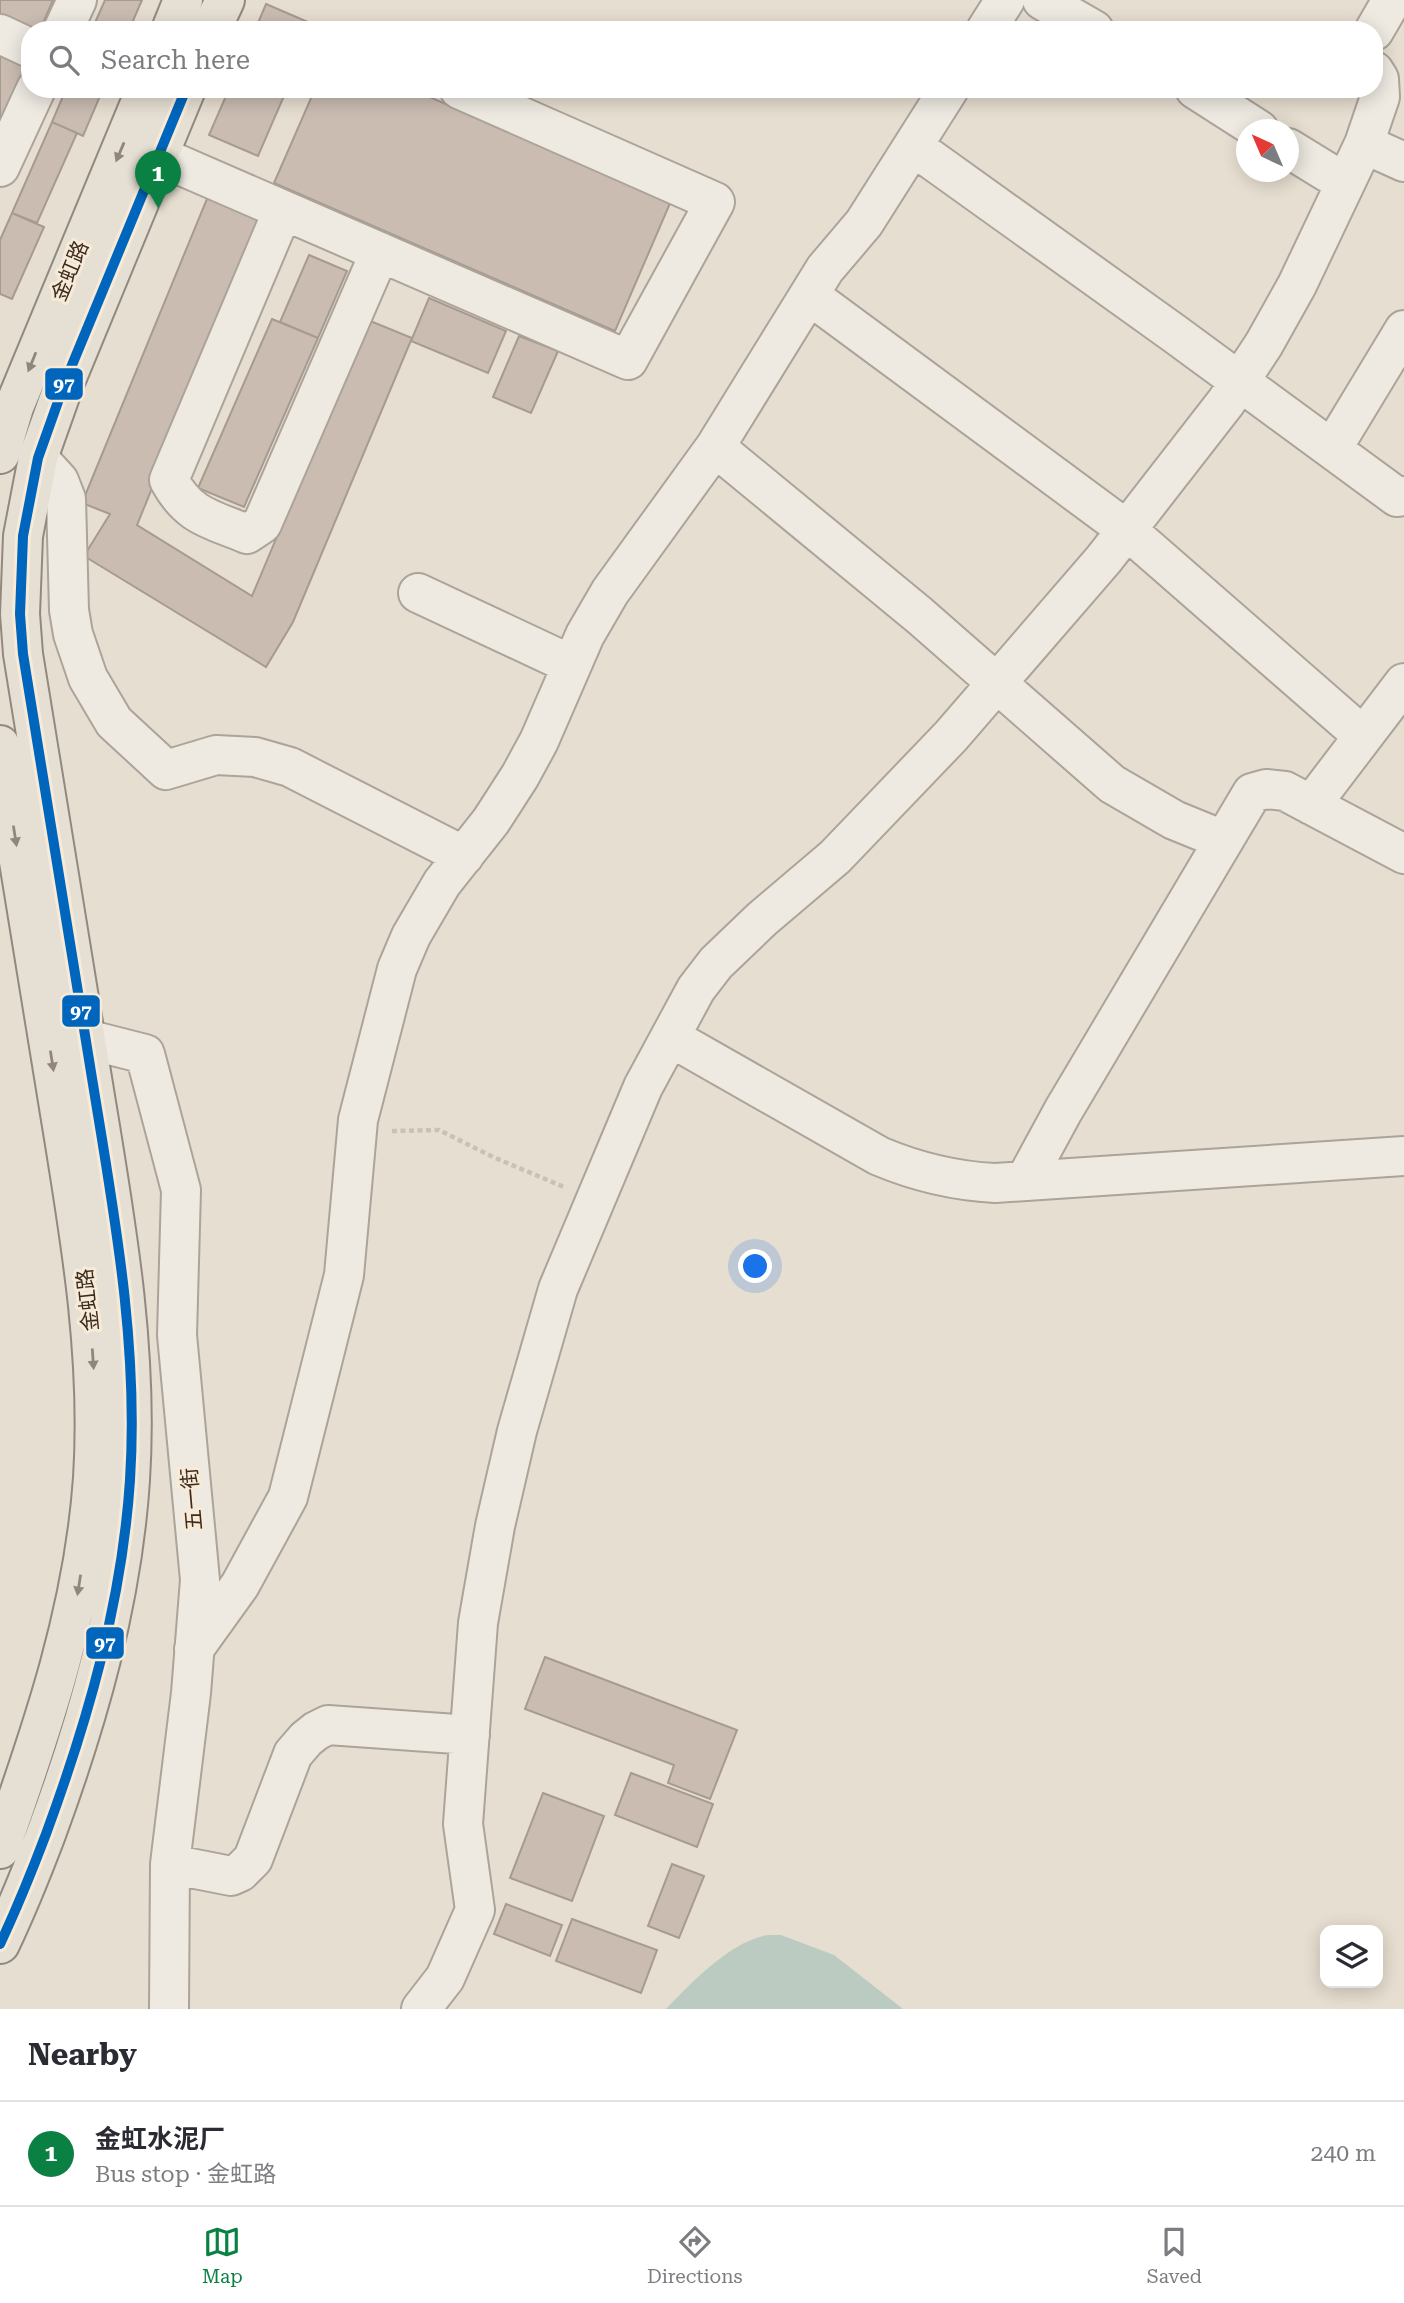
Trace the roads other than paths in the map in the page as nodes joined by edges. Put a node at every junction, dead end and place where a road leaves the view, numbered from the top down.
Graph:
1 (77, 0) edge
2 (183, 0) edge
3 (225, 0) edge
4 (1004, 0) edge
5 (1042, 0) edge
6 (1392, 0) edge
7 (67, 21) edge
8 (175, 21) edge
9 (215, 21) edge
10 (991, 21) edge
11 (1078, 21) edge
12 (1380, 21) edge
13 (0, 34) edge
14 (21, 44) edge
15 (32, 98) edge
16 (142, 98) edge
17 (182, 98) edge
18 (479, 98) edge
19 (944, 98) edge
20 (1209, 98) edge
21 (1380, 98) edge
22 (1242, 119) edge
23 (1364, 144) junction
24 (914, 147) junction
25 (1299, 154) edge
26 (159, 156) junction
27 (1404, 162) edge
28 (0, 167) edge
29 (1345, 183) junction
30 (283, 210) junction
31 (380, 252) junction
32 (809, 295) junction
33 (1404, 330) edge
34 (1240, 381) junction
35 (715, 447) junction
36 (1332, 449) junction
37 (0, 454) edge
38 (38, 458) junction
39 (1404, 496) edge
40 (1127, 530) junction
41 (418, 593) dead end
42 (572, 665) junction
43 (1404, 683) edge
44 (997, 684) junction
45 (1363, 736) junction
46 (0, 745) edge
47 (1311, 805) junction
48 (1223, 840) junction
49 (1404, 854) edge
50 (464, 856) junction
51 (670, 1037) junction
52 (86, 1039) junction
53 (1404, 1156) edge
54 (1026, 1181) junction
55 (194, 1649) junction
56 (470, 1735) junction
57 (0, 1847) edge
58 (170, 1864) junction
59 (0, 1944) edge
60 (169, 2009) edge
61 (421, 2009) edge

1 - 7 street
2 - 8 main road
3 - 9 main road
4 - 10 street
5 - 11 street
6 - 12 street
13 - 14 street
15 - 28 street
16 -> 37 main road, 金虹路
17 - 26 main road, 金虹路
18 - 31 street
19 - 24 street
20 - 22 street
21 - 23 street
23 - 27 street
23 - 29 street
24 - 32 street
24 - 34 street
25 - 29 street
26 - 30 street
26 - 38 main road, 金虹路
29 - 34 street
30 - 31 street
30 - 31 street
32 - 35 street
32 - 40 street
33 - 36 street
34 - 36 street
34 - 40 street
35 - 42 street
35 - 44 street
36 - 39 street
38 - 50 street
38 - 52 main road, 金虹路
40 - 44 street
40 - 45 street
41 - 42 street
42 - 50 street
43 - 45 street
44 - 48 street
44 - 51 street
45 - 47 street
46 -> 57 main road, 金虹路
47 - 48 street
47 - 49 street
48 - 54 street
50 - 55 street
51 - 54 street
51 - 56 street
52 - 55 street, 五一街
52 - 59 main road, 金虹路
53 - 54 street
55 - 58 street, 五一街
56 - 58 street
56 - 61 street
58 - 60 street, 五一街

